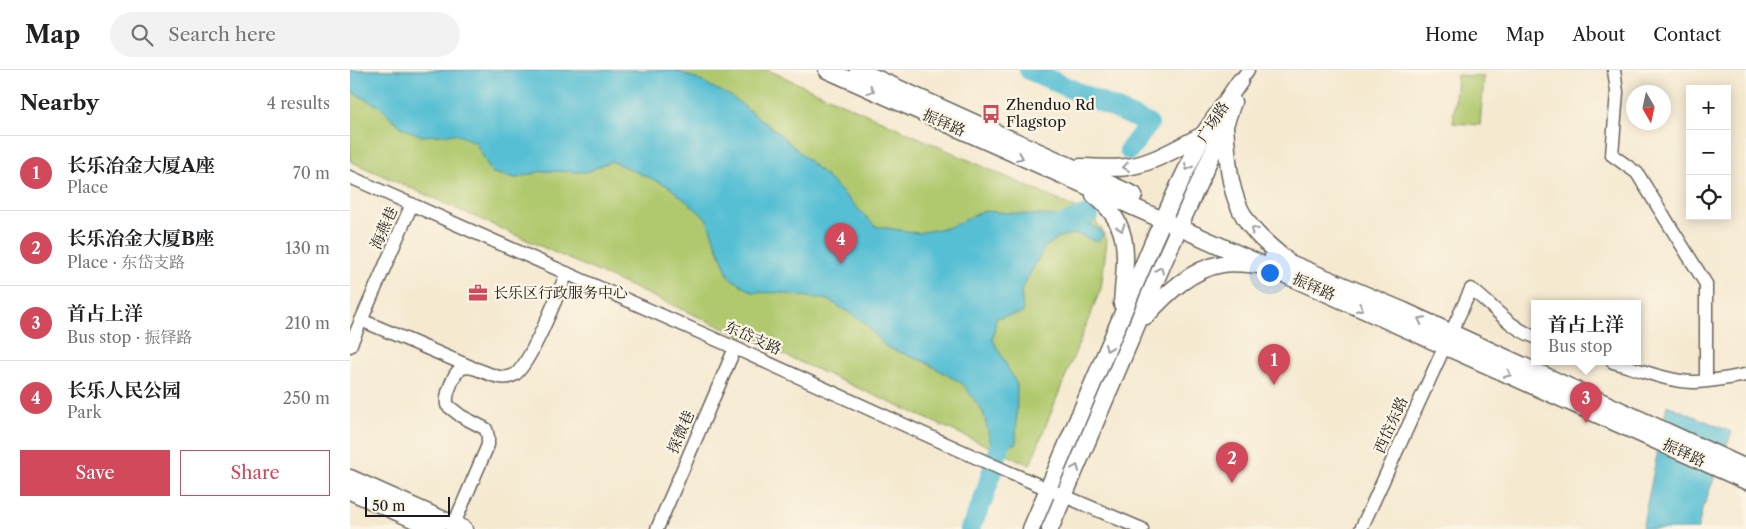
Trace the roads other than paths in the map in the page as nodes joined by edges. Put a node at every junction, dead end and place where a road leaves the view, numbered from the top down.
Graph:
1 (827, 70) edge
2 (858, 70) edge
3 (1614, 70) edge
4 (1244, 76) edge
5 (1224, 125) junction
6 (1203, 135) junction
7 (1073, 174) junction
8 (350, 177) edge
9 (412, 204) junction
10 (1166, 214) junction
11 (1181, 221) junction
12 (1289, 264) junction
13 (1269, 267) junction
14 (567, 273) junction
15 (1121, 318) junction
16 (361, 320) junction
17 (1138, 325) junction
18 (1531, 335) edge
19 (1447, 340) junction
20 (350, 346) edge
21 (735, 348) junction
22 (1624, 365) edge
23 (473, 368) junction
24 (1746, 375) edge
25 (1706, 381) junction
26 (1724, 465) junction
27 (1746, 468) edge
28 (350, 481) edge
29 (1746, 481) edge
30 (1049, 489) junction
31 (1064, 496) junction
32 (459, 527) edge
33 (435, 529) edge
34 (657, 529) edge
35 (1031, 529) edge
36 (1050, 529) edge
37 (1142, 529) edge
38 (1361, 529) edge

1 -> 7 main road, 振铎路
2 - 7 main road, 振铎路
3 - 25 street
4 - 5 main road, 广场路
4 - 6 main road, 广场路
5 - 11 main road, 广场路
12 -> 5 main road
6 -> 7 main road
6 -> 10 main road, 广场路
7 - 10 main road, 振铎路
7 -> 15 main road
8 - 9 street, 东岱支路
9 - 14 street, 东岱支路
9 - 16 street, 海燕巷
10 - 11 main road, 振铎路
10 - 15 main road, 广场路
11 - 12 main road, 振铎路
11 - 13 main road, 振铎路
17 -> 11 main road, 广场路
19 -> 12 main road, 振铎路
13 - 17 main road
13 -> 19 main road, 振铎路
14 - 21 street, 东岱支路
14 - 23 street
15 -> 30 main road, 广场路
16 - 20 street, 海燕巷
16 - 23 street
31 -> 17 main road, 广场路
18 - 19 street, 西岱东路
19 - 26 main road, 振铎路
19 - 38 street, 西岱东路
21 - 30 street, 东岱支路
21 - 34 street, 探微巷
22 - 25 street
23 - 32 street
24 - 25 street
26 - 27 main road, 振铎路
26 - 29 main road, 振铎路
28 - 32 main road
28 - 33 main road
30 - 31 street, 东岱支路
30 - 35 main road, 广场路
31 - 36 main road, 广场路
31 - 37 street, 东岱支路

